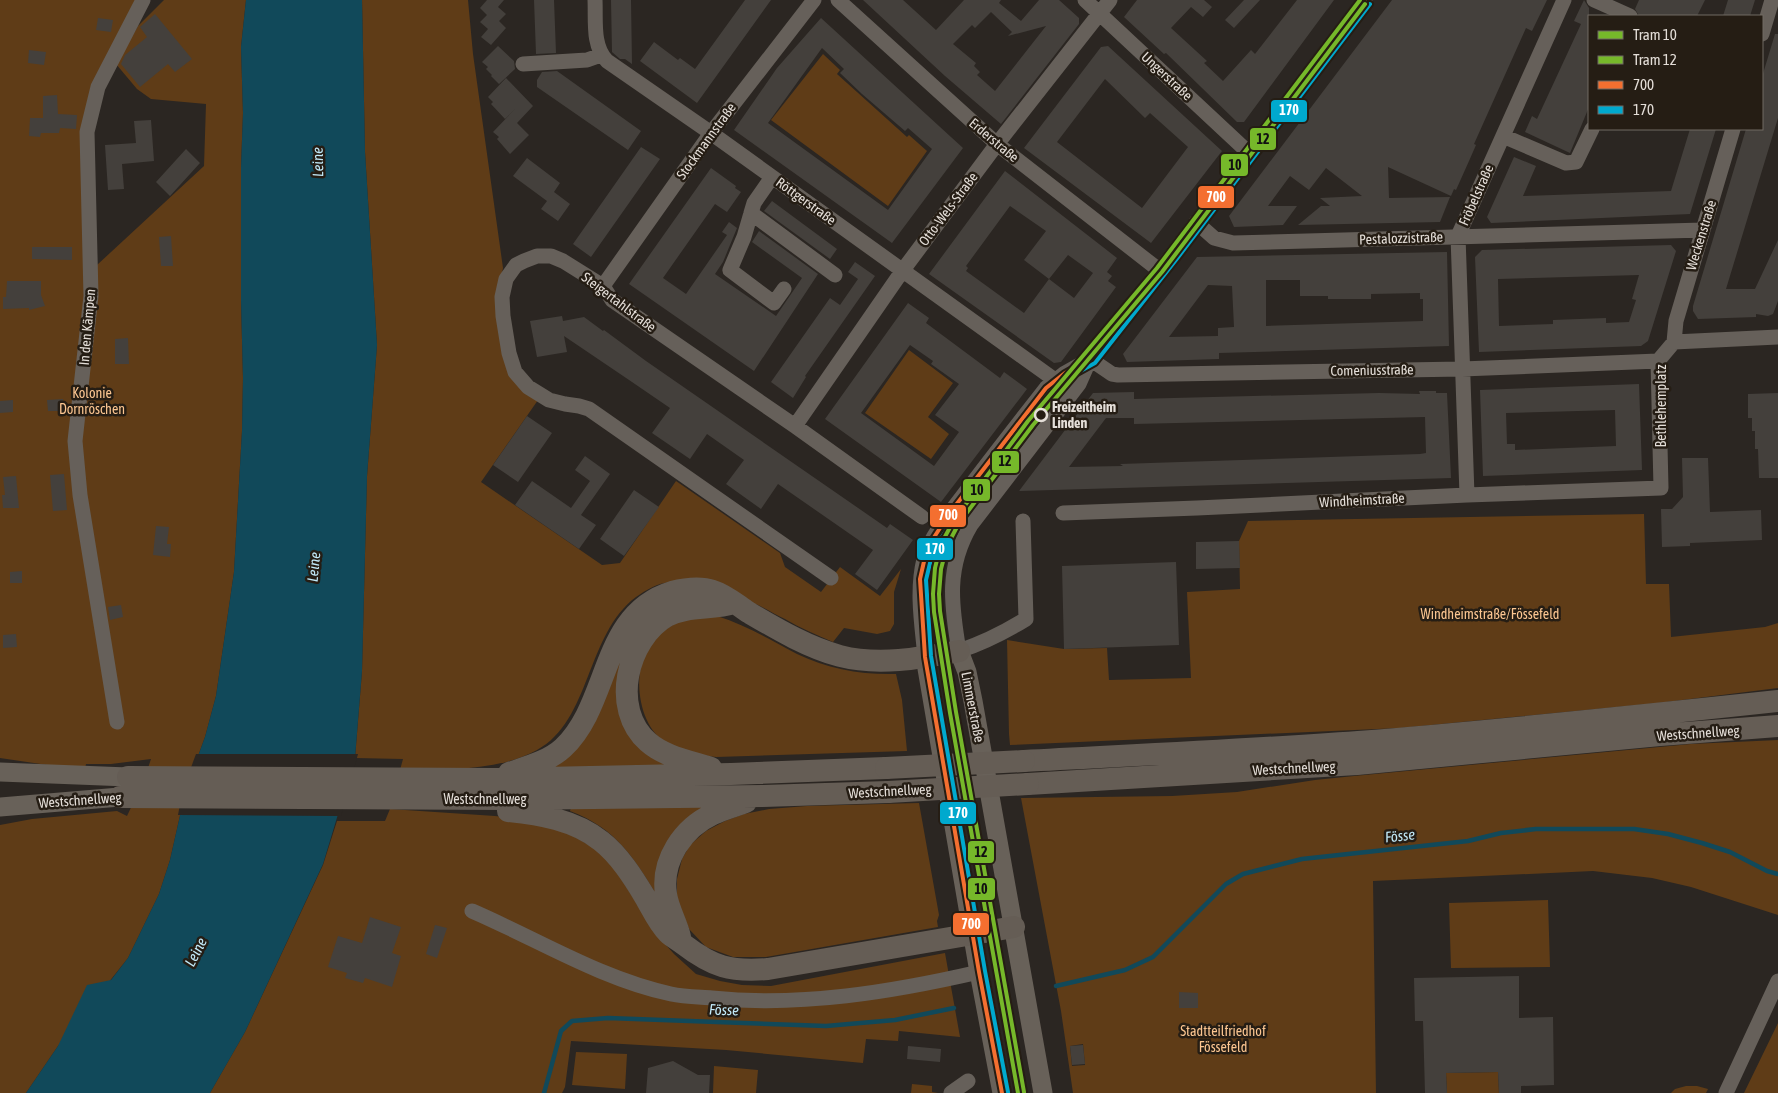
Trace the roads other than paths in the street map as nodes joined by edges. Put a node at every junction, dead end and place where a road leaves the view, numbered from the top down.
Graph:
1 (143, 0) edge
2 (595, 0) edge
3 (814, 0) edge
4 (838, 0) edge
5 (1085, 0) edge
6 (1110, 0) edge
7 (1365, 0) edge
8 (1564, 0) edge
9 (1594, 0) edge
10 (1772, 0) edge
11 (1100, 13) junction
12 (1628, 15) edge
13 (1763, 31) edge
14 (601, 55) junction
15 (523, 64) dead end
16 (1592, 130) edge
17 (1733, 130) edge
18 (711, 133) junction
19 (1503, 136) junction
20 (997, 144) junction
21 (1249, 153) junction
22 (772, 177) junction
23 (751, 213) junction
24 (1196, 222) junction
25 (1703, 230) junction
26 (1458, 236) junction
27 (903, 270) junction
28 (1159, 270) junction
29 (835, 275) dead end
30 (603, 286) junction
31 (784, 289) dead end
32 (1778, 337) edge
33 (1674, 342) junction
34 (1090, 359) junction
35 (1658, 362) junction
36 (1462, 369) junction
37 (1055, 380) junction
38 (795, 426) junction
39 (1661, 488) joint
40 (1467, 495) junction
41 (1063, 513) dead end
42 (922, 518) dead end
43 (1023, 520) dead end
44 (831, 578) dead end
45 (734, 603) junction
46 (959, 651) junction
47 (925, 658) junction
48 (1778, 701) edge
49 (117, 722) dead end
50 (1778, 726) edge
51 (0, 772) edge
52 (731, 774) junction
53 (491, 779) junction
54 (124, 787) junction
55 (398, 792) junction
56 (763, 796) junction
57 (0, 807) edge
58 (472, 911) dead end
59 (1014, 927) junction
60 (972, 934) junction
61 (682, 943) junction
62 (979, 972) junction
63 (1778, 981) edge
64 (968, 1081) dead end
65 (950, 1093) edge
66 (1002, 1093) edge
67 (1043, 1093) edge
68 (1726, 1093) edge

1 - 49 street, In den Kämpen
2 - 14 street
3 - 18 street, Stockmannstraße
4 - 20 street, Erderstraße
5 - 11 street, Ungerstraße
6 - 11 street, Otto-Wels-Straße
7 - 21 street, Limmerstraße
8 - 19 street, Fröbelstraße
9 - 12 street
10 - 13 street
11 - 20 street, Otto-Wels-Straße
11 - 21 street, Ungerstraße
14 - 15 street
14 - 18 street, Röttgerstraße
16 - 19 street
17 - 25 street, Weckenstraße
18 - 22 street, Röttgerstraße
18 - 30 street, Stockmannstraße
19 - 26 street, Fröbelstraße
20 - 27 street, Otto-Wels-Straße
20 - 28 street, Erderstraße
21 - 24 street, Limmerstraße
22 - 23 street
22 - 27 street, Röttgerstraße
23 - 29 street
23 - 31 street
24 - 26 street, Pestalozzistraße
24 - 28 street, Limmerstraße
25 - 26 street, Pestalozzistraße
25 - 33 street, Weckenstraße
26 - 36 street, Fröbelstraße
27 - 37 street, Röttgerstraße
27 - 38 street, Otto-Wels-Straße
28 - 34 street, Limmerstraße
30 - 38 street, Steigertahlstraße
30 - 44 street, Steigertahlstraße
32 - 33 street
33 - 35 street, Bethlehemplatz
34 - 36 street, Comeniusstraße
34 - 37 street, Limmerstraße
34 - 46 street, Limmerstraße
35 - 36 street, Comeniusstraße
35 - 39 street, Bethlehemplatz
36 - 40 street, Fröbelstraße
37 - 47 street, Limmerstraße
38 - 42 street, Steigertahlstraße
39 - 40 street, Windheimstraße
40 - 41 street, Windheimstraße
43 - 46 street
45 - 47 highway
45 - 52 highway
45 - 53 highway
46 - 47 highway
46 - 59 main road, Limmerstraße
47 - 60 main road, Limmerstraße
48 - 52 highway, Westschnellweg, bridge
50 - 56 highway, Westschnellweg, bridge
51 - 54 main road, Westschnellweg
52 - 53 highway, Westschnellweg
53 - 55 highway, Westschnellweg
54 - 55 highway, Westschnellweg
54 - 57 main road, Westschnellweg
55 - 56 highway, Westschnellweg
55 - 61 highway
56 - 61 highway
58 - 62 street
59 - 60 highway
59 - 67 main road, Limmerstraße
60 - 61 highway
60 - 62 main road, Limmerstraße
62 - 66 main road, Limmerstraße
63 - 68 street
64 - 65 street

